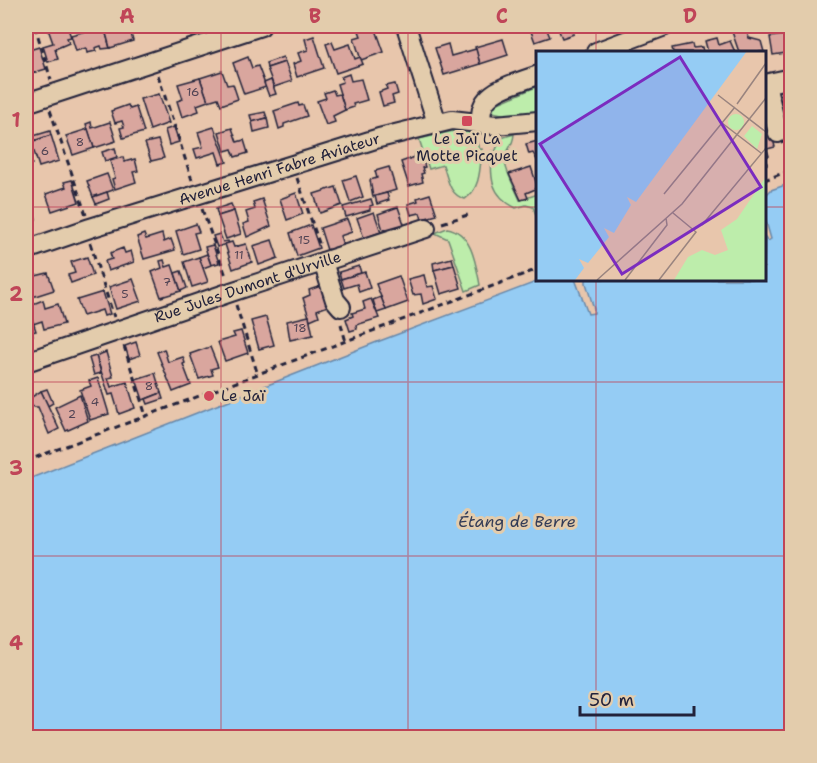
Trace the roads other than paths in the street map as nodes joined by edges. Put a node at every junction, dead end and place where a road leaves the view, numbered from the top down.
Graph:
1 (261, 26) edge
2 (406, 26) edge
3 (665, 26) edge
4 (599, 51) edge
5 (536, 76) edge
6 (792, 78) edge
7 (766, 84) edge
8 (766, 88) edge
9 (26, 103) edge
10 (536, 121) edge
11 (437, 123) junction
12 (482, 124) junction
13 (778, 133) dead end
14 (426, 228) road end
15 (26, 250) edge
16 (323, 262) junction
17 (341, 307) dead end
18 (26, 362) edge

1 - 9 street
2 - 11 street
3 - 4 street
5 - 12 street
6 - 7 street
8 - 13 street
10 - 12 street, Avenue Henri Fabre Aviateur
11 - 12 street, Avenue Henri Fabre Aviateur
11 - 15 street, Avenue Henri Fabre Aviateur
14 - 16 street, Rue Jules Dumont d'Urville
16 - 17 street
16 - 18 street, Rue Jules Dumont d'Urville

